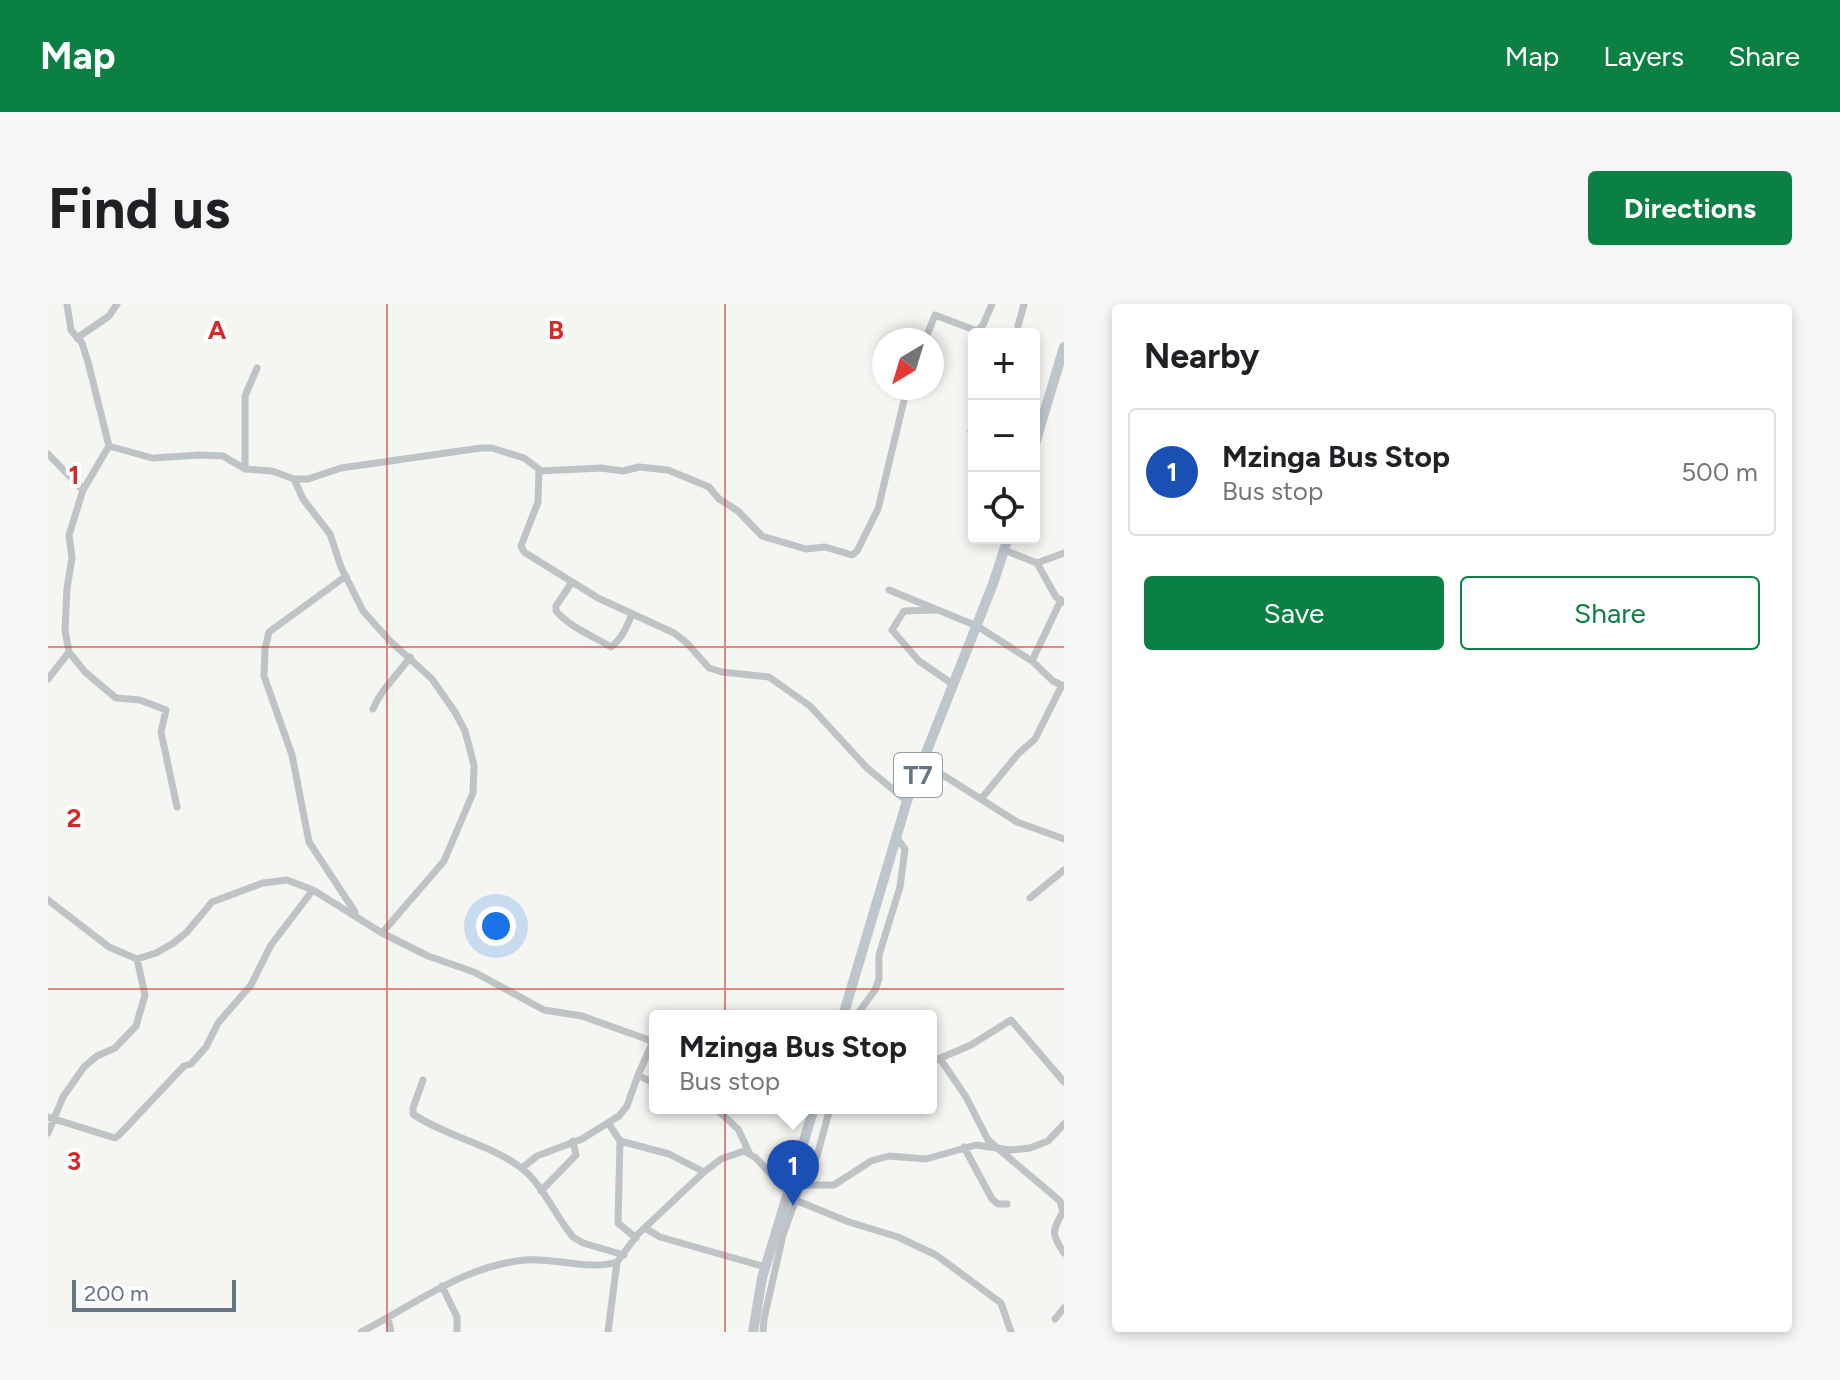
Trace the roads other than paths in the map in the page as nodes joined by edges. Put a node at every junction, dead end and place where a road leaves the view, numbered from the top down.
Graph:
1 (67, 304) edge
2 (117, 304) edge
3 (992, 304) edge
4 (1024, 304) edge
5 (1018, 326) dead end
6 (930, 328) edge
7 (77, 338) junction
8 (1064, 347) edge
9 (257, 368) dead end
10 (904, 400) edge
11 (1040, 427) edge
12 (109, 446) junction
13 (48, 454) edge
14 (245, 469) junction
15 (540, 471) junction
16 (294, 479) junction
17 (83, 490) junction
18 (1006, 544) edge
19 (1004, 550) junction
20 (1064, 553) edge
21 (1037, 563) junction
22 (346, 576) junction
23 (572, 582) junction
24 (889, 590) dead end
25 (1062, 602) edge
26 (938, 609) junction
27 (632, 614) junction
28 (977, 626) junction
29 (69, 652) junction
30 (410, 657) junction
31 (1032, 661) junction
32 (48, 679) edge
33 (954, 685) junction
34 (1063, 686) edge
35 (373, 709) dead end
36 (924, 763) junction
37 (981, 799) junction
38 (907, 801) junction
39 (177, 807) dead end
40 (897, 838) junction
41 (1064, 839) edge
42 (1064, 870) edge
43 (313, 890) junction
44 (1030, 898) dead end
45 (48, 900) edge
46 (359, 917) junction
47 (382, 933) junction
48 (137, 959) junction
49 (845, 1010) edge
50 (860, 1010) edge
51 (649, 1040) edge
52 (649, 1051) edge
53 (941, 1060) junction
54 (937, 1061) edge
55 (638, 1075) junction
56 (423, 1080) dead end
57 (649, 1081) edge
58 (1064, 1082) edge
59 (722, 1114) edge
60 (813, 1114) edge
61 (828, 1114) edge
62 (50, 1118) edge
63 (609, 1124) junction
64 (1064, 1124) edge
65 (48, 1133) edge
66 (573, 1141) junction
67 (620, 1141) junction
68 (964, 1147) junction
69 (1000, 1149) junction
70 (749, 1152) junction
71 (522, 1168) junction
72 (704, 1172) junction
73 (801, 1185) junction
74 (541, 1191) junction
75 (792, 1197) junction
76 (1007, 1204) dead end
77 (645, 1228) junction
78 (636, 1238) junction
79 (1064, 1253) edge
80 (624, 1255) junction
81 (617, 1262) junction
82 (765, 1267) junction
83 (442, 1286) junction
84 (1064, 1308) edge
85 (388, 1318) junction
86 (1055, 1319) dead end
87 (361, 1332) edge
88 (391, 1332) edge
89 (457, 1332) edge
90 (608, 1332) edge
91 (753, 1332) edge
92 (763, 1332) edge
93 (1011, 1332) edge

1 - 7 street
2 - 7 street
3 - 6 street
4 - 5 street
7 - 12 street
8 - 11 highway
9 - 14 street
10 - 15 street
12 - 14 street
12 - 17 street
13 - 17 street
14 - 16 street
15 - 16 street
15 - 23 street
16 - 22 street
17 - 29 street
18 - 19 highway, T7
19 - 21 street
19 - 28 highway, T7
20 - 21 street
21 - 25 street
22 - 30 street
22 - 46 street
23 - 27 street
23 - 27 street
24 - 26 street
25 - 31 street
26 - 28 street
26 - 33 street
27 - 38 street
28 - 31 street
28 - 33 highway, T7
29 - 32 street
29 - 39 street
30 - 35 street
30 - 47 street
31 - 34 street
33 - 36 highway, T7
34 - 37 street
36 - 37 street
36 - 38 highway, T7
37 - 41 street
38 - 40 highway, T7
40 - 49 highway, T7
40 - 50 street
42 - 44 street
43 - 46 street
43 - 48 street
43 - 62 street
45 - 48 street
46 - 47 street
47 - 51 street
48 - 62 street
52 - 55 street
53 - 54 street
53 - 58 street
53 - 69 street
55 - 57 street
55 - 63 street
56 - 71 street
59 - 70 street
60 - 75 highway
61 - 73 street
62 - 65 street
63 - 66 street
63 - 67 street
64 - 69 street
66 - 71 street
66 - 74 street
67 - 72 street
67 - 78 street
68 - 69 street
68 - 73 street
68 - 76 street
69 - 79 street
70 - 72 street
70 - 75 street
71 - 74 street
72 - 77 street
73 - 75 street
74 - 80 street
75 - 82 highway
75 - 92 street
75 - 93 street
77 - 78 street
77 - 82 street
78 - 80 street
80 - 81 street
81 - 83 street
81 - 90 street
82 - 91 highway
83 - 85 street
83 - 89 street
84 - 86 street
85 - 87 street
85 - 88 street

